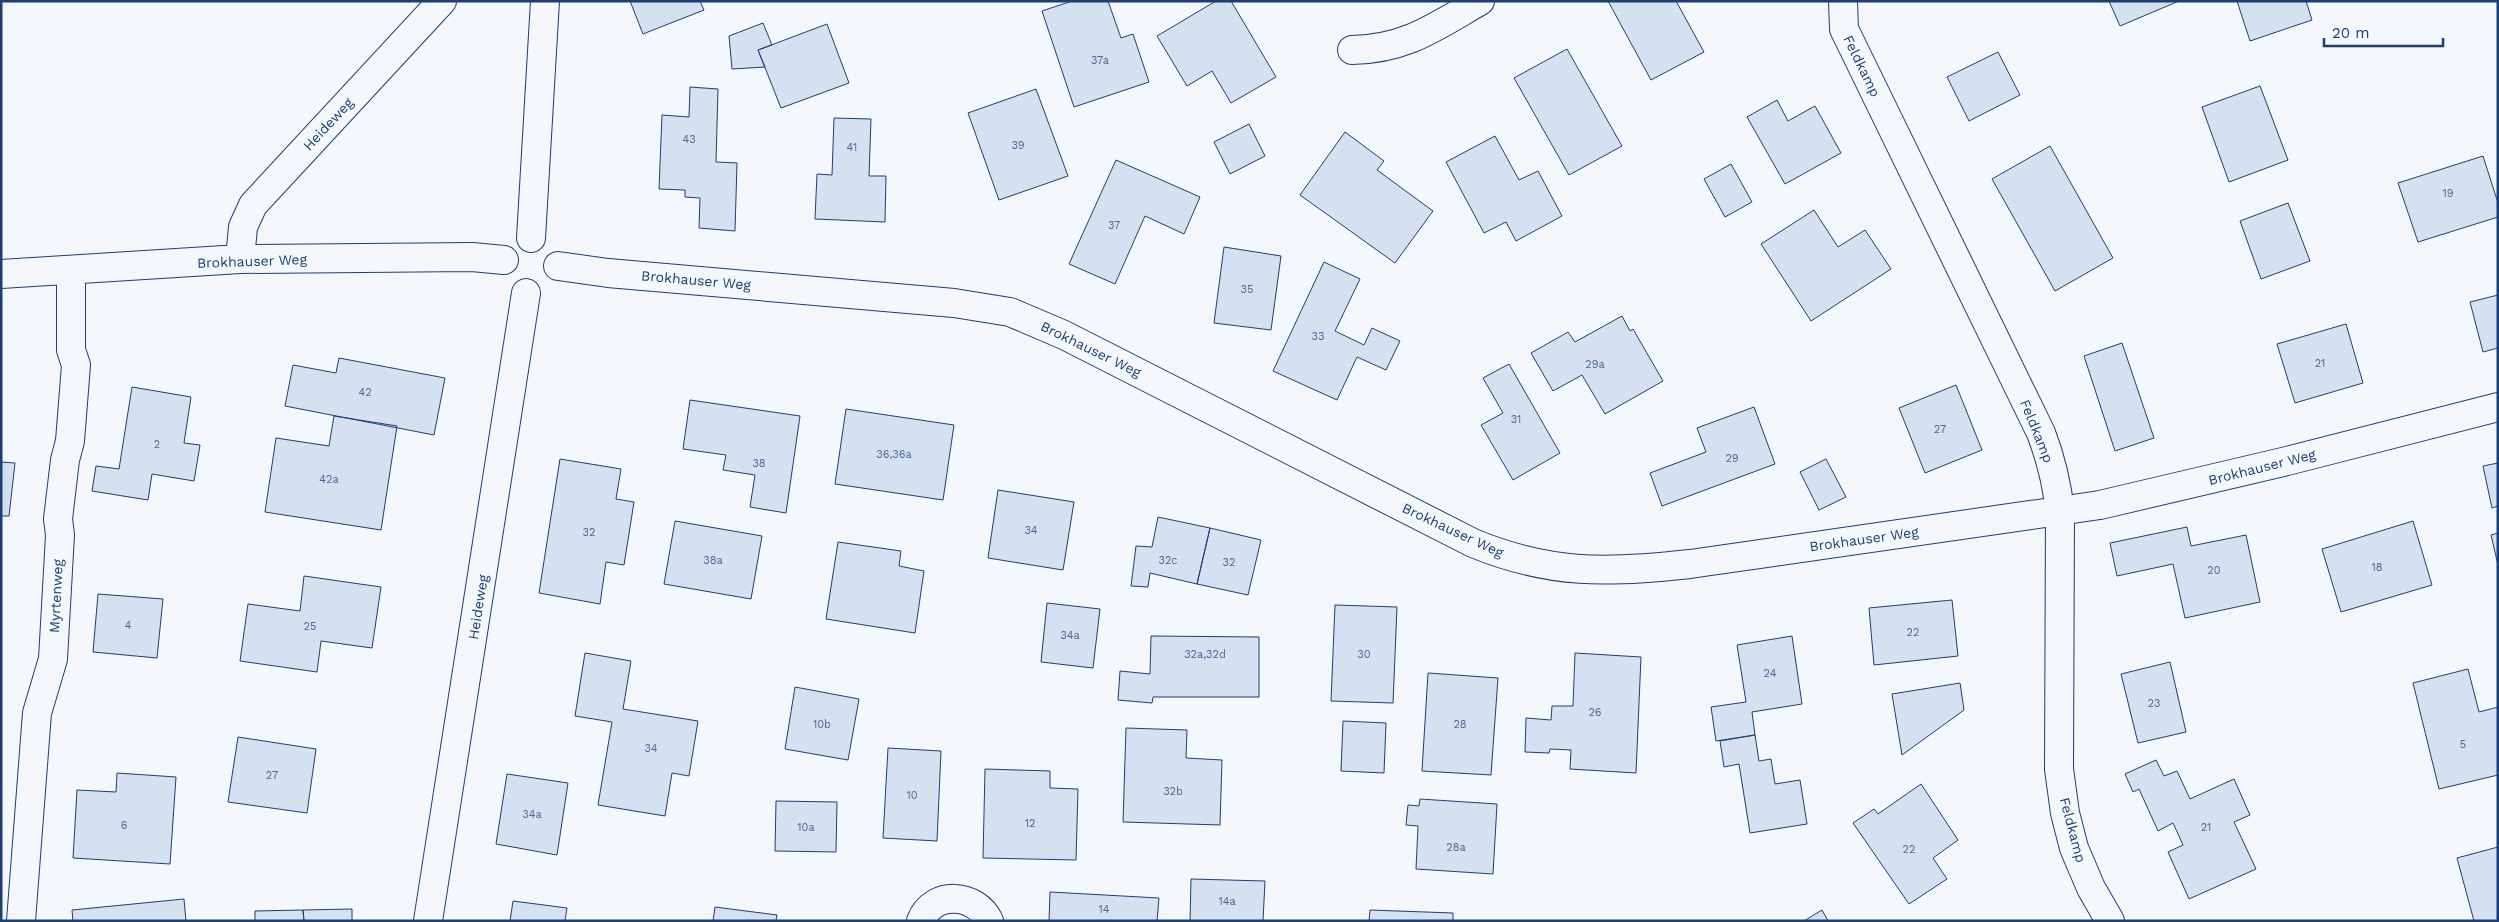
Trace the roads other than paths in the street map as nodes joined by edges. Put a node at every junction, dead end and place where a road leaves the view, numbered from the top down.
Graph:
1 (442, 1) edge
2 (545, 1) edge
3 (1480, 1) edge
4 (1843, 1) edge
5 (1352, 50) dead end
6 (531, 238) junction
7 (240, 259) junction
8 (504, 260) junction
9 (558, 266) junction
10 (71, 271) junction
11 (1, 274) edge
12 (526, 293) junction
13 (2498, 407) edge
14 (2060, 512) junction
15 (22, 921) edge
16 (428, 921) edge
17 (921, 921) edge
18 (989, 921) edge
19 (2110, 921) edge

1 - 7 street, Heideweg
2 - 6 street
3 - 5 street
4 - 14 street, Feldkamp
6 - 8 street
6 - 9 street
7 - 8 street, Brokhauser Weg
7 - 10 street, Brokhauser Weg
8 - 12 street
9 - 12 street
9 - 14 street, Brokhauser Weg
10 - 11 street, Brokhauser Weg
10 - 15 street, Myrtenweg
12 - 16 street, Heideweg
13 - 14 street, Brokhauser Weg
14 - 19 street, Feldkamp
17 - 18 street

